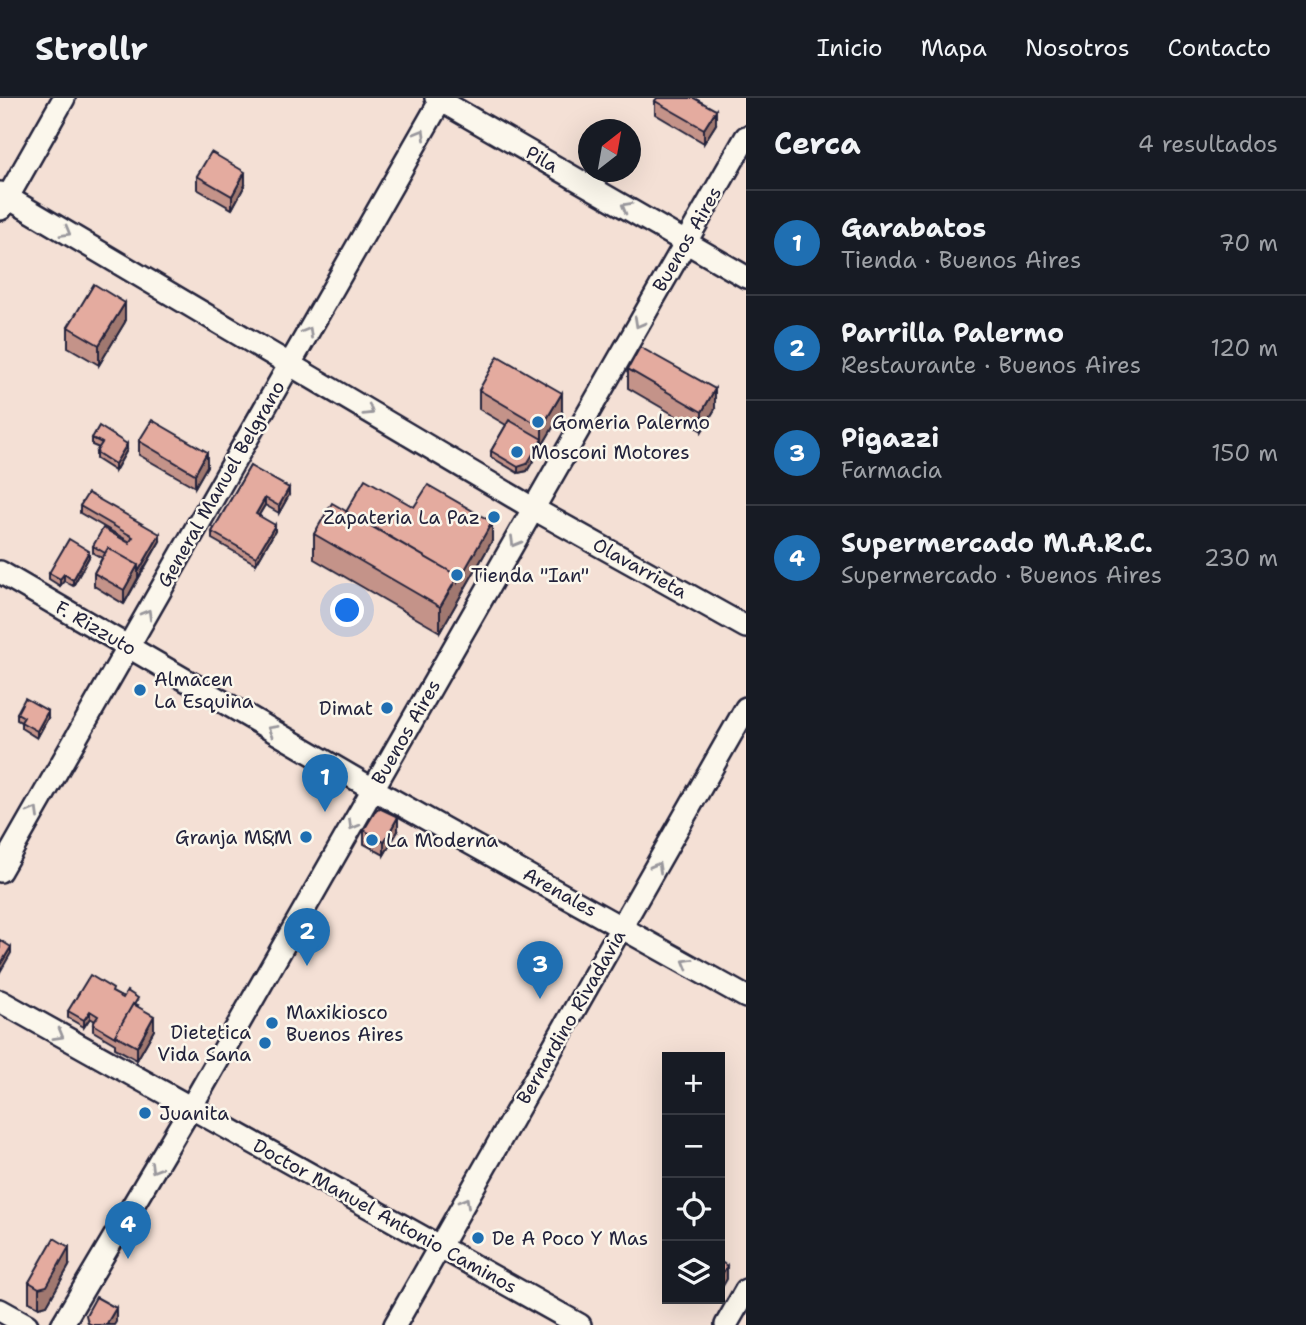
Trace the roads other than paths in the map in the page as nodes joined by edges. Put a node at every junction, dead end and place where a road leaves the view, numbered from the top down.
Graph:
1 (64, 98) edge
2 (439, 99) edge
3 (746, 136) edge
4 (2, 200) edge
5 (685, 241) junction
6 (746, 277) edge
7 (290, 363) junction
8 (534, 509) junction
9 (0, 572) edge
10 (746, 627) edge
11 (128, 647) junction
12 (746, 708) edge
13 (373, 789) junction
14 (0, 871) edge
15 (623, 927) junction
16 (746, 997) edge
17 (0, 1001) edge
18 (190, 1109) junction
19 (440, 1245) junction
20 (746, 1290) edge
21 (0, 1310) edge
22 (27, 1325) edge
23 (62, 1325) edge
24 (395, 1325) edge
25 (580, 1325) edge
26 (726, 1325) edge

1 - 4 street
5 -> 2 street, Pila
7 -> 2 street, General Manuel Belgrano
3 - 5 street, Buenos Aires
4 -> 7 street, Olavarrieta
5 - 6 street, Pila
5 -> 8 street, Buenos Aires
7 -> 8 street, Olavarrieta
11 -> 7 street, General Manuel Belgrano
8 - 10 street, Olavarrieta
8 -> 13 street, Buenos Aires
9 - 11 street, F. Rizzuto
13 -> 11 street, F. Rizzuto
14 -> 11 street, General Manuel Belgrano
15 -> 12 street, Bernardino Rivadavia
13 - 15 street, Arenales
13 -> 18 street, Buenos Aires
16 -> 15 street, Arenales
19 -> 15 street, Bernardino Rivadavia
17 -> 18 street, Doctor Manuel Antonio Caminos
18 - 19 street, Doctor Manuel Antonio Caminos
18 -> 23 street, Buenos Aires
19 - 24 street, Bernardino Rivadavia
19 - 25 street, Doctor Manuel Antonio Caminos
20 - 26 street
21 - 22 street

